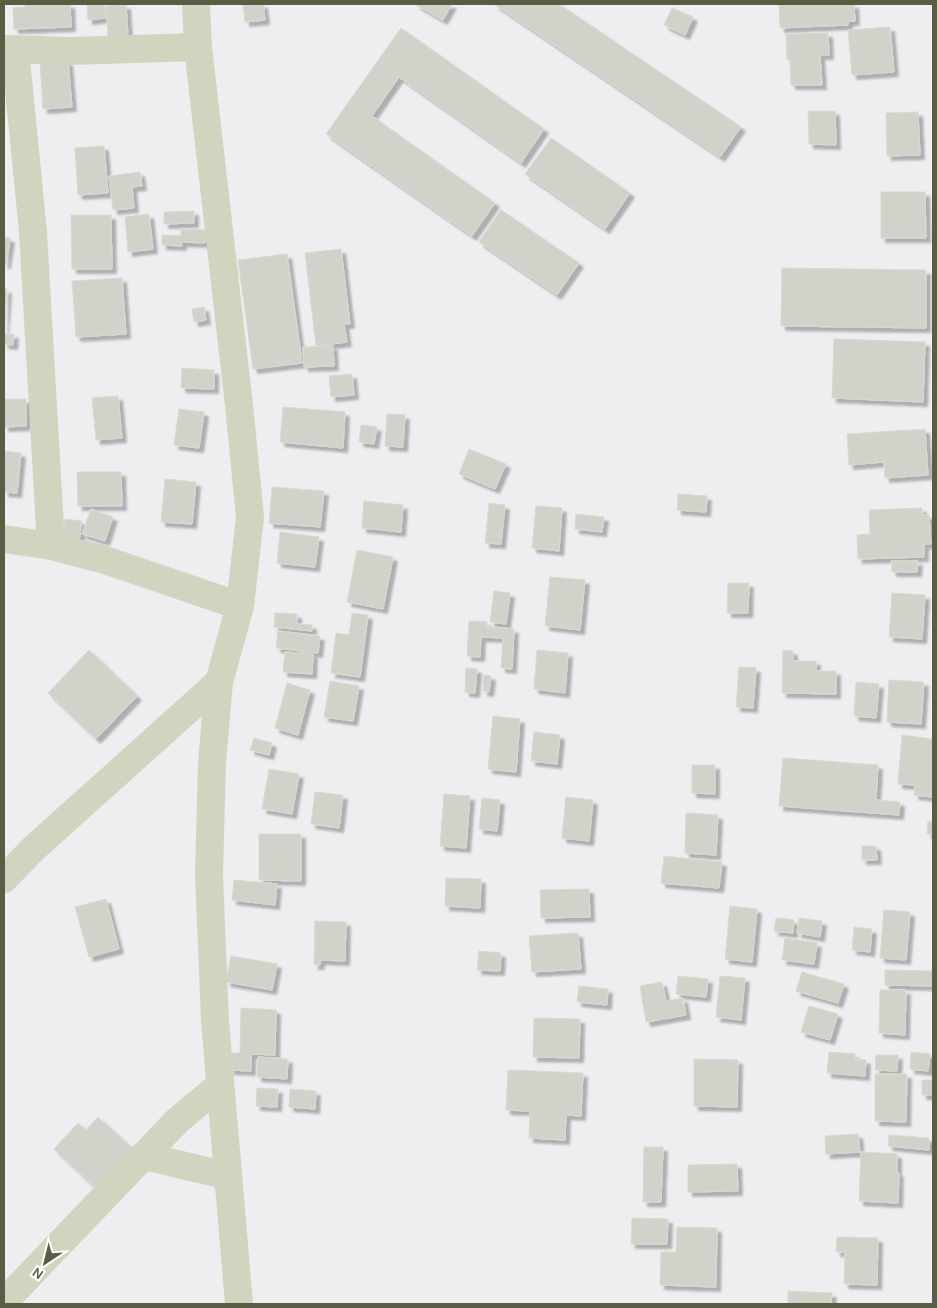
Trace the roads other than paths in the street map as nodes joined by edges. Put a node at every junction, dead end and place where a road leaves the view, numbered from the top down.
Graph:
1 (196, 4) edge
2 (198, 47) junction
3 (10, 49) edge
4 (4, 539) edge
5 (50, 546) junction
6 (240, 606) junction
7 (219, 682) junction
8 (4, 879) edge
9 (220, 1085) junction
10 (144, 1156) junction
11 (228, 1176) junction
12 (4, 1302) edge
13 (239, 1304) edge

1 - 2 street
2 - 3 street
2 - 6 street
3 - 5 street
4 - 5 street
5 - 6 street
6 - 7 street
7 - 8 street
7 - 9 street
9 - 10 street
9 - 11 street
10 - 11 street
10 - 12 street
11 - 13 street

